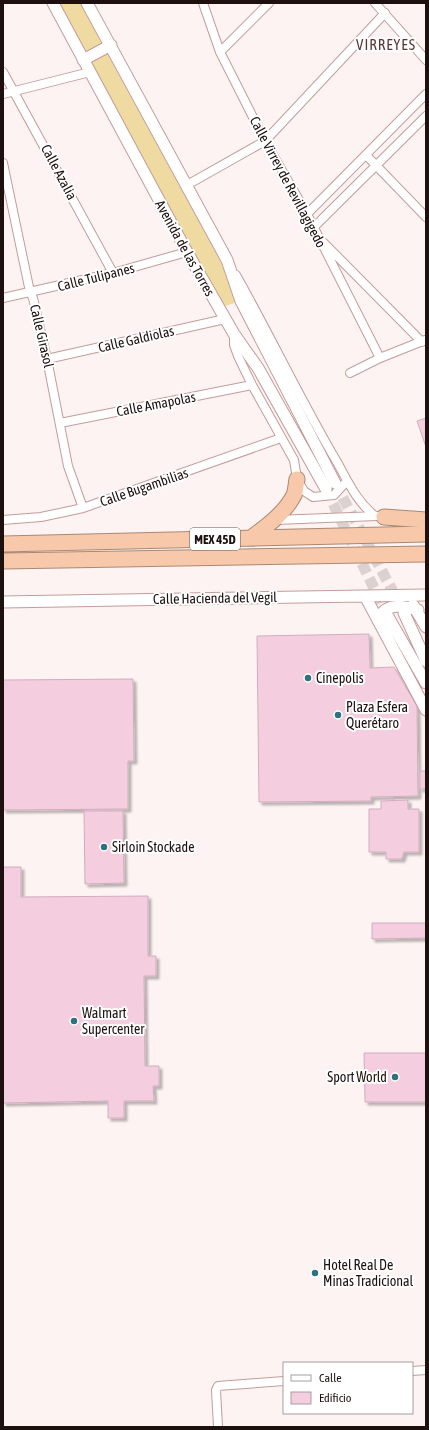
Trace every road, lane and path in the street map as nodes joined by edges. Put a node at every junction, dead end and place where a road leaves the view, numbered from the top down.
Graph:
1 (52, 3) edge
2 (87, 3) edge
3 (203, 3) edge
4 (269, 3) edge
5 (375, 3) edge
6 (385, 13) junction
7 (111, 45) junction
8 (220, 52) junction
9 (83, 60) junction
10 (426, 60) edge
11 (3, 72) edge
12 (90, 72) junction
13 (15, 91) junction
14 (3, 94) edge
15 (426, 94) edge
16 (426, 116) edge
17 (264, 141) junction
18 (366, 155) junction
19 (3, 163) edge
20 (375, 164) junction
21 (187, 185) junction
22 (307, 214) junction
23 (426, 217) edge
24 (313, 228) junction
25 (319, 238) junction
26 (187, 252) junction
27 (227, 260) junction
28 (113, 273) junction
29 (30, 292) junction
30 (3, 298) edge
31 (225, 319) junction
32 (234, 334) junction
33 (424, 341) edge
34 (380, 358) junction
35 (47, 359) junction
36 (350, 373) dead end
37 (252, 385) junction
38 (60, 423) junction
39 (281, 438) junction
40 (297, 479) junction
41 (347, 481) junction
42 (83, 508) junction
43 (380, 517) junction
44 (426, 517) edge
45 (3, 520) edge
46 (275, 520) junction
47 (426, 520) edge
48 (426, 534) edge
49 (251, 538) junction
50 (3, 544) edge
51 (426, 554) edge
52 (3, 561) edge
53 (406, 595) junction
54 (426, 595) edge
55 (365, 596) junction
56 (3, 602) edge
57 (418, 610) junction
58 (404, 613) tunnel mouth
59 (383, 617) junction
60 (426, 627) edge
61 (426, 661) edge
62 (426, 683) edge
63 (426, 710) edge
64 (426, 1370) edge
65 (413, 1371) edge
66 (283, 1381) edge
67 (218, 1427) edge

1 - 9 main road, Avenida de las Torres
2 - 7 main road, Avenida de las Torres
3 - 8 street, Calle Virrey de Revillagigedo
4 - 8 street
5 - 6 street
6 - 10 street
6 - 17 street
7 - 9 main road
7 - 21 main road, Avenida de las Torres
8 - 17 street, Calle Virrey de Revillagigedo
9 - 12 main road, Avenida de las Torres
11 - 13 street, Calle Azalia
12 - 13 street
12 - 26 main road, Avenida de las Torres
13 - 14 street
13 - 28 street, Calle Azalia
15 - 18 street
16 - 20 street
17 - 21 street
17 - 22 street, Calle Virrey de Revillagigedo
18 - 20 street
18 - 22 street
19 - 29 street, Calle Girasol
20 - 23 street
20 - 24 street
21 - 27 main road, Avenida de las Torres
22 - 24 street, Calle Virrey de Revillagigedo
24 - 25 street, Calle Virrey de Revillagigedo
25 - 33 street
25 - 34 street, Calle Virrey de Revillagigedo
26 - 28 street, Calle Tulipanes
26 - 31 main road, Avenida de las Torres
27 - 32 main road, Avenida de las Torres
27 - 41 street, Avenida de las Torres
28 - 29 street, Calle Tulipanes
29 - 30 street, Calle Tulipanes
29 - 35 street, Calle Girasol
31 - 32 main road, Avenida de las Torres
31 - 35 street, Calle Galdiolas
32 - 37 street
33 - 34 street
34 - 36 street
35 - 38 street, Calle Girasol
37 - 38 street, Calle Amapolas
37 - 39 street
38 - 42 street, Calle Girasol
39 - 40 street
39 - 42 street, Calle Bugambilias
40 - 41 street
40 - 46 highway
41 - 43 street, Avenida de las Torres
42 - 45 street, Calle Bugambilias
43 - 44 street
43 - 46 street
43 - 47 highway
46 - 49 highway
48 - 49 highway, MEX 45D
49 - 50 highway, MEX 45D
51 - 52 highway, MEX 45D
53 - 54 main road, Calle Hacienda del Vegil
53 - 55 main road, Calle Hacienda del Vegil
53 - 57 main road
55 - 56 main road, Calle Hacienda del Vegil
55 - 59 main road
57 - 59 main road
57 - 60 main road
58 - 61 main road
59 - 62 main road
59 - 63 main road
64 - 65 street
66 - 67 street

